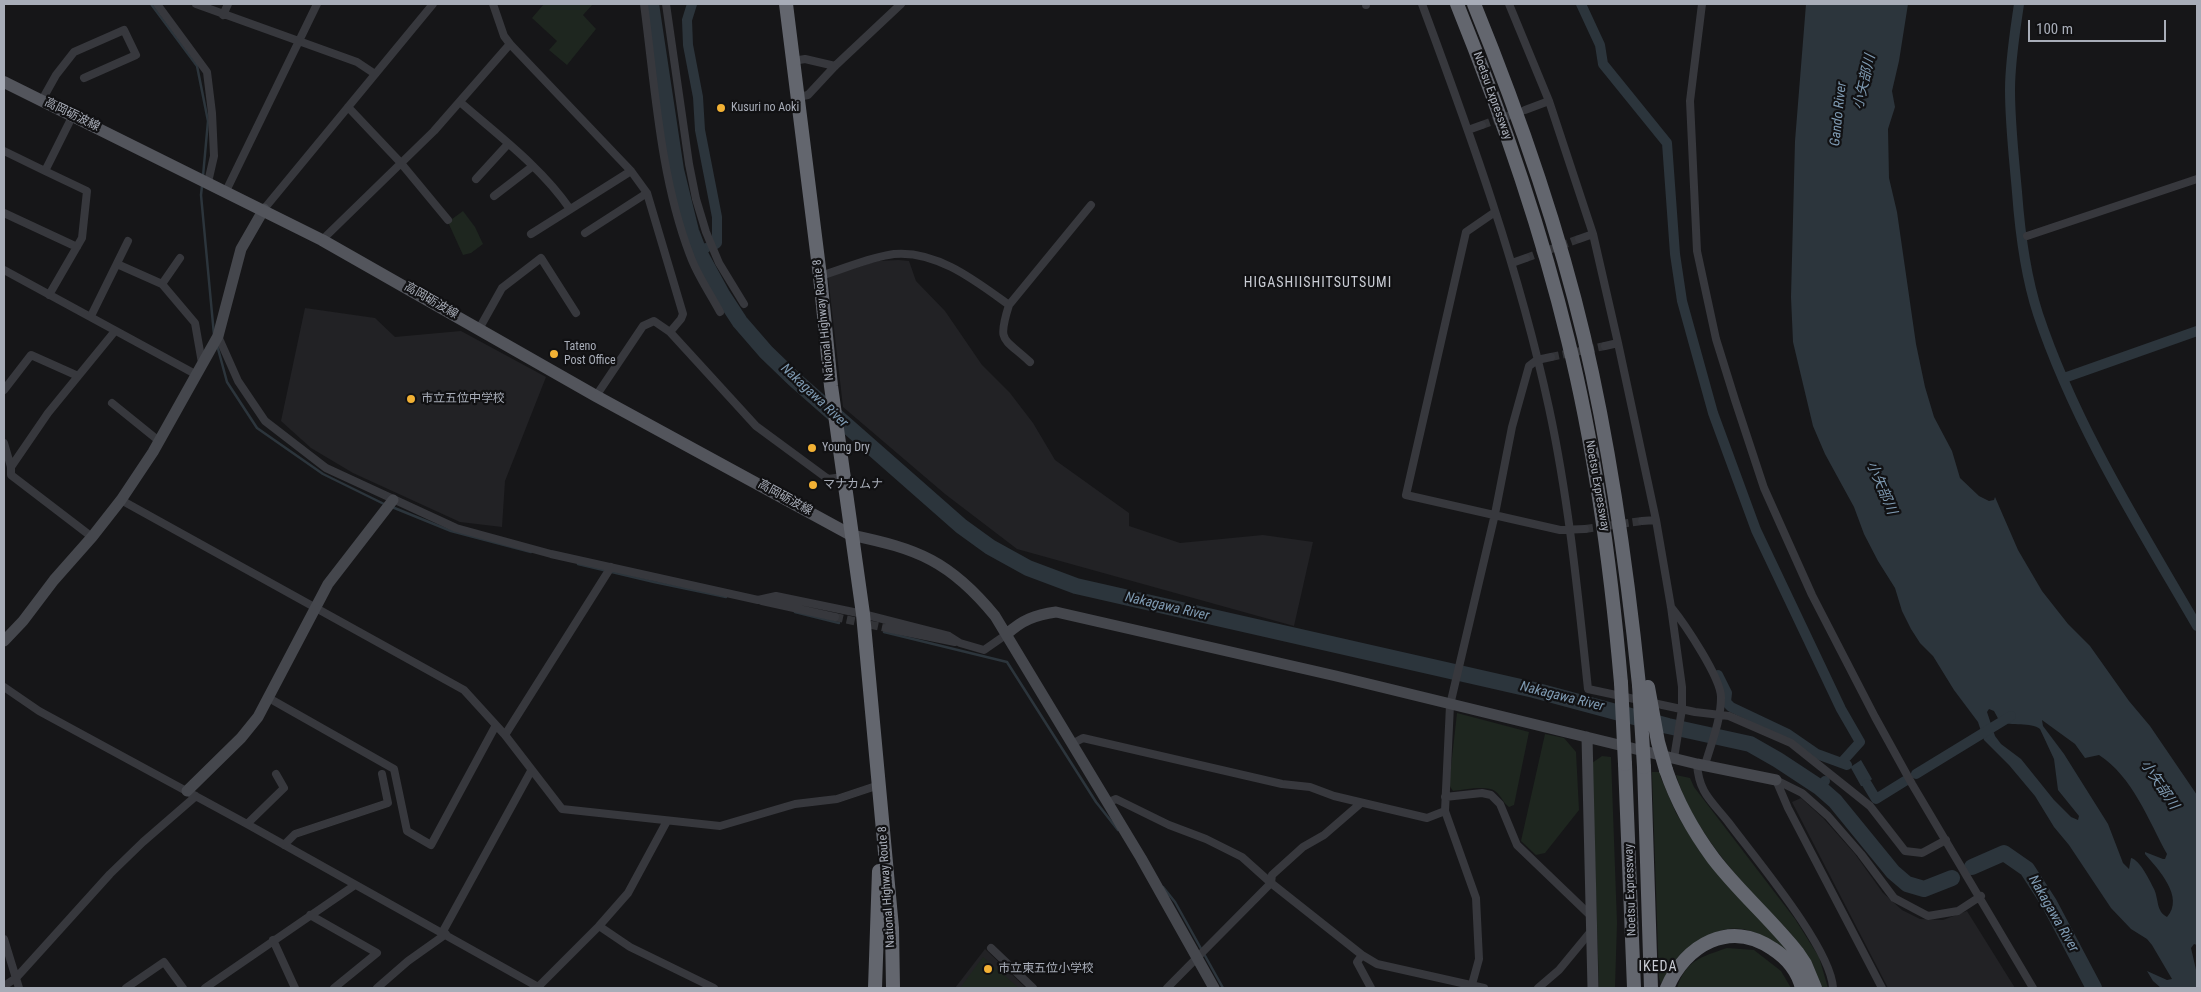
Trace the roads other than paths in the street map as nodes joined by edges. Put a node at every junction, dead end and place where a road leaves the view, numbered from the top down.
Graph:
1 (157, 4) edge
2 (196, 4) edge
3 (228, 4) edge
4 (317, 4) edge
5 (433, 4) edge
6 (493, 4) edge
7 (644, 4) edge
8 (666, 4) edge
9 (786, 4) edge
10 (901, 4) edge
11 (1422, 4) edge
12 (1456, 4) edge
13 (1474, 4) edge
14 (1509, 4) edge
15 (1702, 4) edge
16 (223, 15) junction
17 (298, 42) junction
18 (510, 44) junction
19 (793, 61) junction
20 (835, 66) junction
21 (375, 74) junction
22 (84, 78) dead end
23 (4, 82) edge
24 (798, 97) junction
25 (42, 100) junction
26 (460, 102) junction
27 (1549, 102) junction
28 (348, 107) junction
29 (1525, 110) tunnel mouth
30 (72, 115) junction
31 (1482, 125) tunnel mouth
32 (1468, 130) junction
33 (508, 144) junction
34 (4, 151) edge
35 (400, 162) junction
36 (533, 166) junction
37 (46, 171) junction
38 (631, 171) junction
39 (2197, 178) edge
40 (476, 179) dead end
41 (208, 182) junction
42 (226, 191) junction
43 (646, 193) junction
44 (494, 196) dead end
45 (1091, 205) dead end
46 (264, 209) junction
47 (570, 209) junction
48 (1494, 212) junction
49 (4, 213) edge
50 (448, 220) dead end
51 (585, 233) dead end
52 (531, 234) dead end
53 (1593, 234) junction
54 (2027, 236) dead end
55 (322, 240) junction
56 (1578, 240) tunnel mouth
57 (128, 241) dead end
58 (77, 247) junction
59 (180, 258) dead end
60 (1526, 258) tunnel mouth
61 (1512, 263) junction
62 (118, 264) junction
63 (4, 270) edge
64 (820, 276) junction
65 (162, 284) junction
66 (49, 295) junction
67 (744, 304) dead end
68 (1009, 305) junction
69 (720, 312) dead end
70 (576, 313) dead end
71 (91, 316) junction
72 (479, 329) junction
73 (115, 331) junction
74 (670, 332) junction
75 (218, 336) junction
76 (1618, 343) junction
77 (1606, 346) tunnel mouth
78 (1551, 357) tunnel mouth
79 (1537, 360) junction
80 (1030, 362) dead end
81 (200, 369) junction
82 (78, 376) junction
83 (4, 390) edge
84 (596, 396) junction
85 (112, 404) dead end
86 (159, 441) junction
87 (4, 443) edge
88 (11, 467) junction
89 (843, 477) junction
90 (121, 500) junction
91 (393, 500) junction
92 (1495, 514) junction
93 (1656, 520) junction
94 (1642, 521) tunnel mouth
95 (1586, 528) tunnel mouth
96 (1571, 531) junction
97 (851, 535) junction
98 (92, 537) junction
99 (611, 567) junction
100 (758, 600) junction
101 (1671, 607) junction
102 (315, 608) junction
103 (863, 614) junction
104 (835, 617) tunnel mouth
105 (886, 628) tunnel mouth
106 (1007, 634) junction
107 (4, 641) edge
108 (960, 643) junction
109 (1643, 686) junction
110 (4, 687) edge
111 (274, 701) dead end
112 (1450, 705) junction
113 (1682, 712) junction
114 (1717, 719) junction
115 (496, 725) junction
116 (504, 735) junction
117 (1587, 737) junction
118 (1072, 744) junction
119 (1674, 758) junction
120 (1625, 764) junction
121 (1701, 765) junction
122 (531, 771) junction
123 (276, 774) dead end
124 (382, 774) dead end
125 (1776, 780) junction
126 (879, 785) junction
127 (191, 794) junction
128 (1445, 797) junction
129 (1107, 803) junction
130 (1361, 803) junction
131 (1445, 812) junction
132 (668, 821) junction
133 (247, 824) junction
134 (1946, 840) junction
135 (284, 845) junction
136 (1270, 883) junction
137 (355, 885) junction
138 (1981, 896) junction
139 (310, 915) junction
140 (1591, 916) junction
141 (599, 926) junction
142 (1592, 930) junction
143 (444, 934) junction
144 (4, 939) edge
145 (273, 940) junction
146 (991, 948) dead end
147 (1362, 955) junction
148 (1198, 957) junction
149 (16, 978) junction
150 (698, 985) edge
151 (4, 986) edge
152 (1472, 986) edge
153 (19, 988) edge
154 (126, 988) edge
155 (183, 988) edge
156 (205, 988) edge
157 (295, 988) edge
158 (334, 988) edge
159 (378, 988) edge
160 (539, 988) edge
161 (714, 988) edge
162 (875, 988) edge
163 (893, 988) edge
164 (1033, 988) edge
165 (1167, 988) edge
166 (1214, 988) edge
167 (1371, 988) edge
168 (1484, 988) edge
169 (1538, 988) edge
170 (1593, 988) edge
171 (1625, 988) edge
172 (1634, 988) edge
173 (1651, 988) edge
174 (1667, 988) edge
175 (1802, 988) edge
176 (1815, 988) edge
177 (1833, 988) edge
178 (1882, 988) edge
179 (2034, 988) edge

1 - 41 street
2 - 16 street
3 - 16 street
4 - 17 street
5 - 21 street
6 - 18 street
7 - 69 street
8 - 67 street
9 - 19 highway, National Highway Route 8
10 - 20 street
11 - 32 street
12 - 120 highway, Noetsu Expressway, bridge
13 - 109 highway, Noetsu Expressway
14 - 27 street
15 - 134 street
16 - 17 street
17 - 21 street
17 - 42 street
18 - 26 street
18 - 38 street
19 - 20 street
19 - 24 highway, National Highway Route 8
20 - 24 street
21 - 28 street
22 - 25 street
23 - 25 main road, 高岡砺波線
24 - 64 highway, National Highway Route 8
25 - 30 main road, 高岡砺波線
26 - 33 street
26 - 35 street
27 - 29 street
27 - 53 street
28 - 35 street
28 - 46 street
30 - 37 street
30 - 41 main road, 高岡砺波線
31 - 32 street
32 - 48 street
33 - 36 street
33 - 40 street
34 - 37 street
35 - 50 street
35 - 55 street
36 - 44 street
36 - 47 street
37 - 58 street
38 - 43 street
38 - 47 street
39 - 54 street
41 - 42 main road, 高岡砺波線
42 - 46 main road, 高岡砺波線
43 - 51 street
43 - 74 street
45 - 68 street
46 - 55 main road, 高岡砺波線
46 - 75 street
47 - 52 street
48 - 61 street
48 - 92 street
49 - 58 street
53 - 56 street
53 - 76 street
55 - 72 main road, 高岡砺波線
57 - 62 street
58 - 66 street
59 - 65 street
60 - 61 street
61 - 79 street
62 - 65 street
62 - 71 street
63 - 66 street
64 - 68 street
64 - 89 highway, National Highway Route 8
65 - 81 street
66 - 71 street
68 - 80 street
70 - 72 street
71 - 73 street
72 - 84 main road, 高岡砺波線
73 - 81 street
73 - 82 street
74 - 84 street
74 - 89 street
75 - 81 street
75 - 91 street
76 - 77 street
76 - 93 street
78 - 79 street
79 - 92 street
79 - 96 street
81 - 86 street
82 - 83 street
82 - 88 street
84 - 97 main road, 高岡砺波線
85 - 86 street
86 - 90 street
87 - 88 street
88 - 98 street
89 - 97 highway, National Highway Route 8
90 - 98 street
90 - 102 street
91 - 99 street
91 - 102 street
92 - 96 street
92 - 112 street
93 - 94 street
93 - 101 street
95 - 96 street
96 - 113 street
97 - 103 highway, National Highway Route 8
97 - 106 street
98 - 107 street
99 - 100 street
99 - 116 street
100 - 103 street
100 - 104 street
101 - 113 street
101 - 114 street
102 - 115 street
102 - 127 street
103 - 108 street
103 - 126 highway, National Highway Route 8
105 - 108 street
106 - 108 street
106 - 112 street
106 - 118 street
109 - 173 highway, Noetsu Expressway, bridge
109 - 176 highway, bridge
110 - 127 street
111 - 115 street
112 - 117 street
112 - 128 street
113 - 114 street
113 - 119 street
114 - 121 street
114 - 134 street
115 - 116 street
116 - 122 street
117 - 119 street
117 - 140 street
118 - 129 street
118 - 130 street
119 - 121 street
120 - 171 highway
120 - 172 highway, Noetsu Expressway
121 - 125 street
121 - 177 street
122 - 132 street
122 - 143 street
123 - 133 street
124 - 135 street
125 - 138 street
125 - 178 street
126 - 132 street
126 - 162 highway, National Highway Route 8
126 - 163 highway, National Highway Route 8
127 - 133 street
127 - 149 street
128 - 131 street
128 - 140 street
129 - 136 street
129 - 148 street
130 - 131 street
130 - 136 street
131 - 152 street
132 - 141 street
133 - 135 street
134 - 138 street
135 - 137 street
136 - 147 street
136 - 148 street
137 - 139 street
137 - 143 street
138 - 179 street
139 - 145 street
139 - 158 street
140 - 142 street
141 - 150 street
141 - 160 street
142 - 169 street
142 - 170 street
143 - 159 street
143 - 160 street
144 - 149 street
145 - 156 street
145 - 157 street
146 - 164 street
147 - 152 street
147 - 167 street
148 - 165 street
148 - 166 street
149 - 151 street
149 - 153 street
150 - 161 street
152 - 168 street
154 - 155 street
174 - 175 highway

